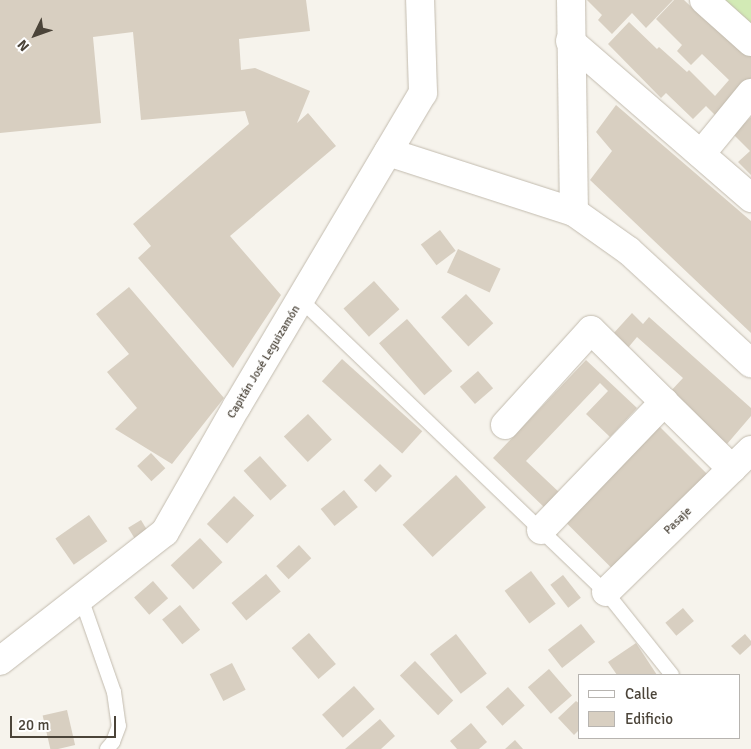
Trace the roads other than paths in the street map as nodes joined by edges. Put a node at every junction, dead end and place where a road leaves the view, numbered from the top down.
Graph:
1 (420, 0) edge
2 (571, 0) edge
3 (704, 0) edge
4 (570, 41) junction
5 (751, 42) edge
6 (751, 93) edge
7 (388, 152) junction
8 (701, 154) junction
9 (751, 198) edge
10 (574, 212) junction
11 (301, 300) junction
12 (751, 363) edge
13 (664, 402) junction
14 (505, 425) dead end
15 (751, 450) edge
16 (732, 469) junction
17 (541, 530) junction
18 (606, 592) junction
19 (81, 598) junction
20 (0, 661) edge
21 (671, 674) edge
22 (106, 749) edge

1 - 7 street, Capitán José Leguizamón
2 - 4 street
3 - 5 street
4 - 8 street
4 - 10 street
6 - 8 street
7 - 10 street
7 - 11 street, Capitán José Leguizamón
8 - 9 street
10 - 12 street
11 - 17 lane
11 - 19 street, Capitán José Leguizamón
13 - 14 street
13 - 16 street
13 - 17 street
15 - 16 street, Pasaje
16 - 18 street, Pasaje
17 - 18 lane
18 - 21 lane
19 - 20 street, Capitán José Leguizamón
19 - 22 lane

